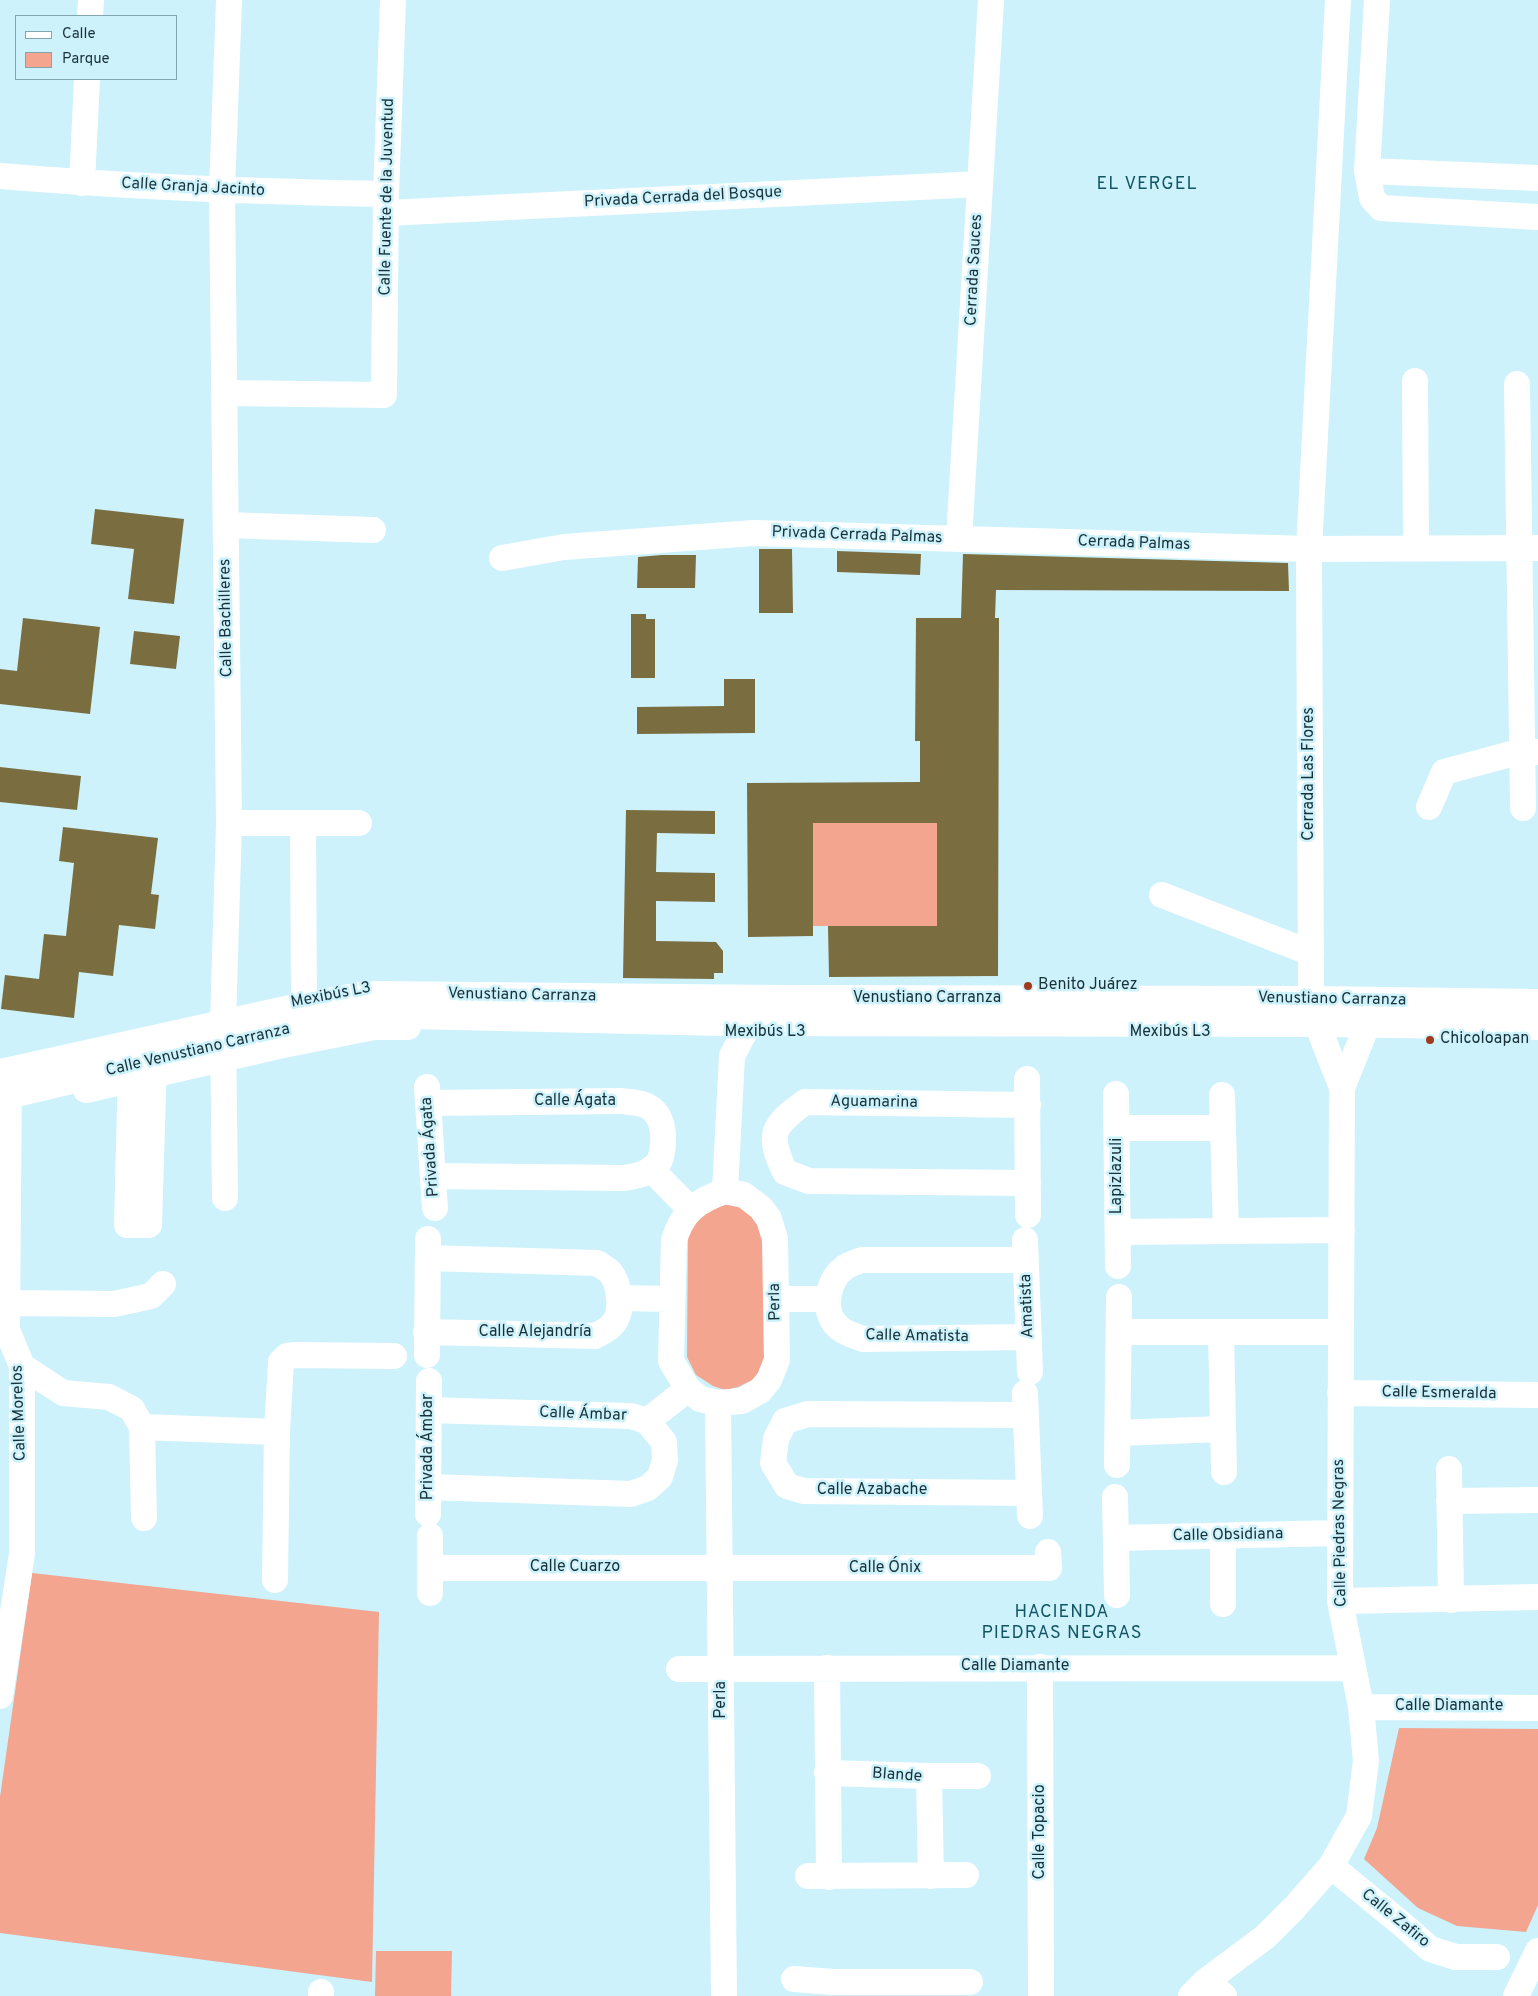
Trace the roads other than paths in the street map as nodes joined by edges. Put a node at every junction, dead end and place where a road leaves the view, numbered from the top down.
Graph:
1 (91, 0) edge
2 (229, 0) edge
3 (393, 0) edge
4 (990, 0) edge
5 (1338, 0) edge
6 (1377, 0) edge
7 (90, 15) edge
8 (87, 80) edge
9 (1368, 171) junction
10 (0, 176) edge
11 (1538, 178) edge
12 (82, 183) junction
13 (980, 184) junction
14 (222, 191) junction
15 (387, 204) junction
16 (1538, 217) edge
17 (1415, 381) dead end
18 (1517, 384) dead end
19 (224, 394) junction
20 (226, 526) junction
21 (373, 530) dead end
22 (959, 539) junction
23 (1529, 548) edge
24 (1309, 549) junction
25 (1416, 549) junction
26 (502, 558) dead end
27 (1530, 751) edge
28 (1429, 807) dead end
29 (1523, 808) dead end
30 (303, 822) junction
31 (229, 823) junction
32 (359, 823) dead end
33 (1162, 895) dead end
34 (1311, 952) junction
35 (1538, 995) edge
36 (390, 1001) junction
37 (1538, 1003) edge
38 (304, 1004) junction
39 (1316, 1012) junction
40 (731, 1018) junction
41 (1368, 1019) junction
42 (1538, 1026) edge
43 (1538, 1035) edge
44 (224, 1036) junction
45 (142, 1071) junction
46 (1027, 1079) dead end
47 (4, 1088) edge
48 (1342, 1088) junction
49 (1116, 1094) dead end
50 (428, 1095) joint
51 (1222, 1095) dead end
52 (1028, 1105) junction
53 (141, 1111) dead end
54 (1118, 1128) junction
55 (1222, 1128) junction
56 (651, 1170) junction
57 (785, 1172) junction
58 (433, 1176) junction
59 (1028, 1183) junction
60 (725, 1191) junction
61 (225, 1198) dead end
62 (435, 1208) dead end
63 (761, 1208) junction
64 (690, 1210) junction
65 (1028, 1215) dead end
66 (1226, 1230) junction
67 (1342, 1230) junction
68 (1118, 1232) junction
69 (1118, 1266) dead end
70 (163, 1284) dead end
71 (1119, 1297) dead end
72 (619, 1298) junction
73 (827, 1298) junction
74 (672, 1299) junction
75 (777, 1299) junction
76 (7, 1303) junction
77 (1119, 1332) junction
78 (1221, 1332) junction
79 (1340, 1332) junction
80 (1030, 1337) junction
81 (394, 1356) dead end
82 (22, 1366) junction
83 (429, 1381) dead end
84 (688, 1389) junction
85 (760, 1391) junction
86 (1340, 1393) junction
87 (1027, 1394) junction
88 (1538, 1395) edge
89 (718, 1403) junction
90 (429, 1410) junction
91 (647, 1421) junction
92 (785, 1421) junction
93 (142, 1426) junction
94 (1222, 1430) junction
95 (277, 1432) junction
96 (1118, 1433) junction
97 (1117, 1464) dead end
98 (1449, 1469) dead end
99 (1224, 1472) dead end
100 (428, 1487) junction
101 (1115, 1497) dead end
102 (1538, 1500) edge
103 (1449, 1501) junction
104 (1029, 1504) joint
105 (144, 1518) dead end
106 (1340, 1533) junction
107 (1223, 1536) junction
108 (1116, 1538) junction
109 (1049, 1560) dead end
110 (720, 1569) junction
111 (275, 1580) dead end
112 (430, 1580) joint
113 (1117, 1595) dead end
114 (1538, 1597) edge
115 (1451, 1600) junction
116 (1340, 1601) junction
117 (1223, 1604) dead end
118 (6, 1624) edge
119 (1040, 1667) junction
120 (679, 1668) dead end
121 (722, 1668) junction
122 (827, 1668) junction
123 (1352, 1668) junction
124 (0, 1696) edge
125 (1361, 1706) junction
126 (1538, 1708) edge
127 (827, 1773) junction
128 (928, 1776) junction
129 (978, 1776) dead end
130 (1330, 1866) junction
131 (931, 1876) junction
132 (966, 1876) dead end
133 (1538, 1950) edge
134 (1497, 1957) dead end
135 (794, 1979) dead end
136 (970, 1982) dead end
137 (1522, 1988) edge
138 (833, 1989) edge
139 (932, 1989) edge
140 (1207, 1991) edge
141 (724, 1996) edge
142 (1041, 1996) edge

1 - 7 street
2 - 14 street, Calle Bachilleres
3 - 15 street, Calle Fuente de la Juventud
4 - 13 street, Cerrada Sauces
5 - 24 street, Cerrada Las Flores
6 - 9 street
8 - 12 street
9 - 11 street
9 - 16 street
10 - 12 street, Calle Granja Jacinto
12 - 14 street, Calle Granja Jacinto
13 - 15 street, Privada Cerrada del Bosque
13 - 22 street, Cerrada Sauces
14 - 15 street, Calle Granja Jacinto
14 - 19 street, Calle Bachilleres
15 - 19 street, Calle Fuente de la Juventud
17 - 25 street
18 - 23 street
19 - 20 street, Calle Bachilleres
20 - 21 street
20 - 31 street, Calle Bachilleres
22 - 24 street, Cerrada Palmas
22 - 26 street, Privada Cerrada Palmas
23 - 25 street, Cerrada Palmas
23 - 27 street
24 - 25 street, Cerrada Palmas
24 - 34 street, Cerrada Las Flores
27 - 28 street
27 - 29 street
30 - 31 street
30 - 32 street
30 - 38 street
31 - 44 street, Calle Bachilleres
33 - 34 street
34 - 39 street, Cerrada Las Flores
35 - 39 street, Mexibús L3
36 - 38 main road, Calle Venustiano Carranza
36 - 40 main road, Venustiano Carranza
36 - 44 main road, Calle Venustiano Carranza
37 - 41 main road, Venustiano Carranza
38 - 39 street, Mexibús L3
38 - 44 main road, Calle Venustiano Carranza
39 - 40 main road, Venustiano Carranza
39 - 41 main road, Venustiano Carranza
39 - 48 street, Calle Piedras Negras
40 - 44 street, Mexibús L3
40 - 60 street
41 - 42 main road, Venustiano Carranza
41 - 43 street
41 - 48 street, Calle Piedras Negras
44 - 45 main road, Calle Venustiano Carranza
44 - 47 main road, Calle Venustiano Carranza
44 - 61 street, Calle Bachilleres
45 - 47 main road, Calle Venustiano Carranza
45 - 53 street
46 - 52 street
47 - 76 street, Calle Morelos
48 - 67 street, Calle Piedras Negras
49 - 54 street
50 - 56 street, Calle Ágata
50 - 58 street, Privada Ágata
51 - 55 street
52 - 57 street, Aguamarina
52 - 59 street
54 - 55 street, Lapizlazuli
54 - 68 street, Lapizlazuli
55 - 66 street
56 - 58 street
56 - 64 street
57 - 59 street
57 - 63 street
58 - 62 street, Privada Ágata
59 - 65 street
60 - 63 street, Perla
60 - 64 street
63 - 75 street, Perla
64 - 74 street
66 - 67 street, Lapizlazuli
66 - 68 street, Lapizlazuli
67 - 79 street, Calle Piedras Negras
68 - 69 street
70 - 76 street
71 - 77 street
72 - 72 street, Calle Alejandría
72 - 74 street
73 - 75 street
73 - 80 street, Calle Amatista
73 - 80 street, Amatista
74 - 84 street
75 - 85 street, Perla
76 - 82 street, Calle Morelos
77 - 78 street
77 - 96 street
78 - 79 street
78 - 94 street
79 - 86 street, Calle Piedras Negras
80 - 87 street, Amatista
81 - 95 street
82 - 93 street
82 - 118 street, Calle Morelos
83 - 90 street, Privada Ámbar
84 - 89 street
84 - 91 street
85 - 89 street
85 - 92 street
86 - 88 street, Calle Esmeralda
86 - 106 street, Calle Piedras Negras
87 - 92 street
87 - 104 street, Amatista
89 - 110 street, Perla
90 - 91 street, Calle Ámbar
90 - 100 street, Privada Ámbar
91 - 100 street, Calle Ámbar
92 - 104 street, Calle Azabache
93 - 95 street
93 - 105 street
94 - 96 street
94 - 99 street
95 - 111 street
96 - 97 street
98 - 103 street
100 - 112 street, Privada Ámbar
101 - 108 street
102 - 103 street
103 - 115 street
106 - 107 street, Calle Obsidiana
106 - 116 street, Calle Piedras Negras
107 - 108 street, Calle Obsidiana
107 - 117 street
108 - 113 street
109 - 110 street, Calle Ónix
110 - 112 street, Calle Cuarzo
110 - 121 street, Perla
114 - 115 street
115 - 116 street
116 - 123 street, Calle Piedras Negras
118 - 124 street, Calle Morelos
119 - 122 street, Calle Diamante
119 - 123 street, Calle Diamante
119 - 142 street, Calle Topacio
120 - 121 street, Calle Diamante
121 - 122 street, Calle Diamante
121 - 141 street, Perla
122 - 127 street
123 - 125 street, Calle Piedras Negras
125 - 126 street, Calle Diamante
125 - 130 street, Calle Piedras Negras
127 - 128 street, Blande
127 - 131 street
128 - 129 street
128 - 131 street, Blande
130 - 134 street, Calle Zafiro
130 - 140 street, Calle Piedras Negras
131 - 132 street
133 - 137 street
135 - 138 street
136 - 139 street
138 - 139 street

